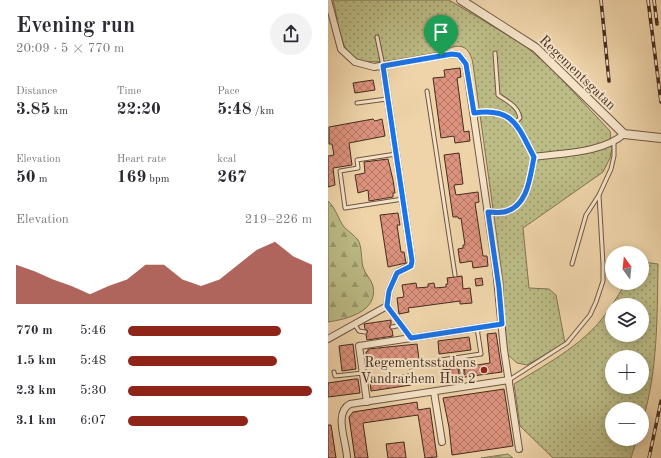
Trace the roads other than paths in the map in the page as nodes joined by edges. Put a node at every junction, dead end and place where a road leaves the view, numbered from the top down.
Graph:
1 (328, 0) edge
2 (460, 0) edge
3 (377, 37) dead end
4 (495, 54) dead end
5 (383, 66) junction
6 (427, 91) dead end
7 (387, 99) junction
8 (357, 103) dead end
9 (474, 113) junction
10 (516, 122) junction
11 (624, 134) junction
12 (661, 138) edge
13 (614, 142) junction
14 (396, 154) junction
15 (534, 157) junction
16 (599, 195) junction
17 (403, 199) junction
18 (488, 212) junction
19 (572, 264) dead end
20 (455, 275) dead end
21 (387, 306) junction
22 (502, 324) junction
23 (401, 325) junction
24 (355, 326) junction
25 (392, 327) dead end
26 (477, 328) junction
27 (365, 332) dead end
28 (411, 338) junction
29 (328, 340) edge
30 (460, 358) junction
31 (441, 360) dead end
32 (334, 372) dead end
33 (363, 373) junction
34 (462, 373) dead end
35 (510, 380) junction
36 (434, 392) junction
37 (367, 402) junction
38 (442, 442) dead end
39 (519, 449) dead end
40 (347, 458) edge

1 - 5 street
2 - 11 street, Regementsgatan
3 - 5 lane
4 - 10 lane
5 - 7 street
5 - 9 street
6 - 20 lane
7 - 8 lane
7 - 14 street
9 - 10 street
9 - 18 street
10 - 15 street
11 - 12 street
11 - 13 street
13 - 15 street
13 - 16 lane
14 - 17 street
14 - 17 lane
15 - 18 street
16 - 19 lane
16 - 35 lane
17 - 21 street
18 - 22 street
21 - 23 street
21 - 24 street
22 - 26 street
22 - 35 street
23 - 25 lane
23 - 28 street
24 - 27 lane
24 - 29 street
26 - 28 street
26 - 30 lane
28 - 33 street
30 - 31 lane
30 - 34 lane
32 - 33 lane
33 - 37 street
35 - 36 street
35 - 39 street
36 - 37 street
36 - 38 street
37 - 40 street

